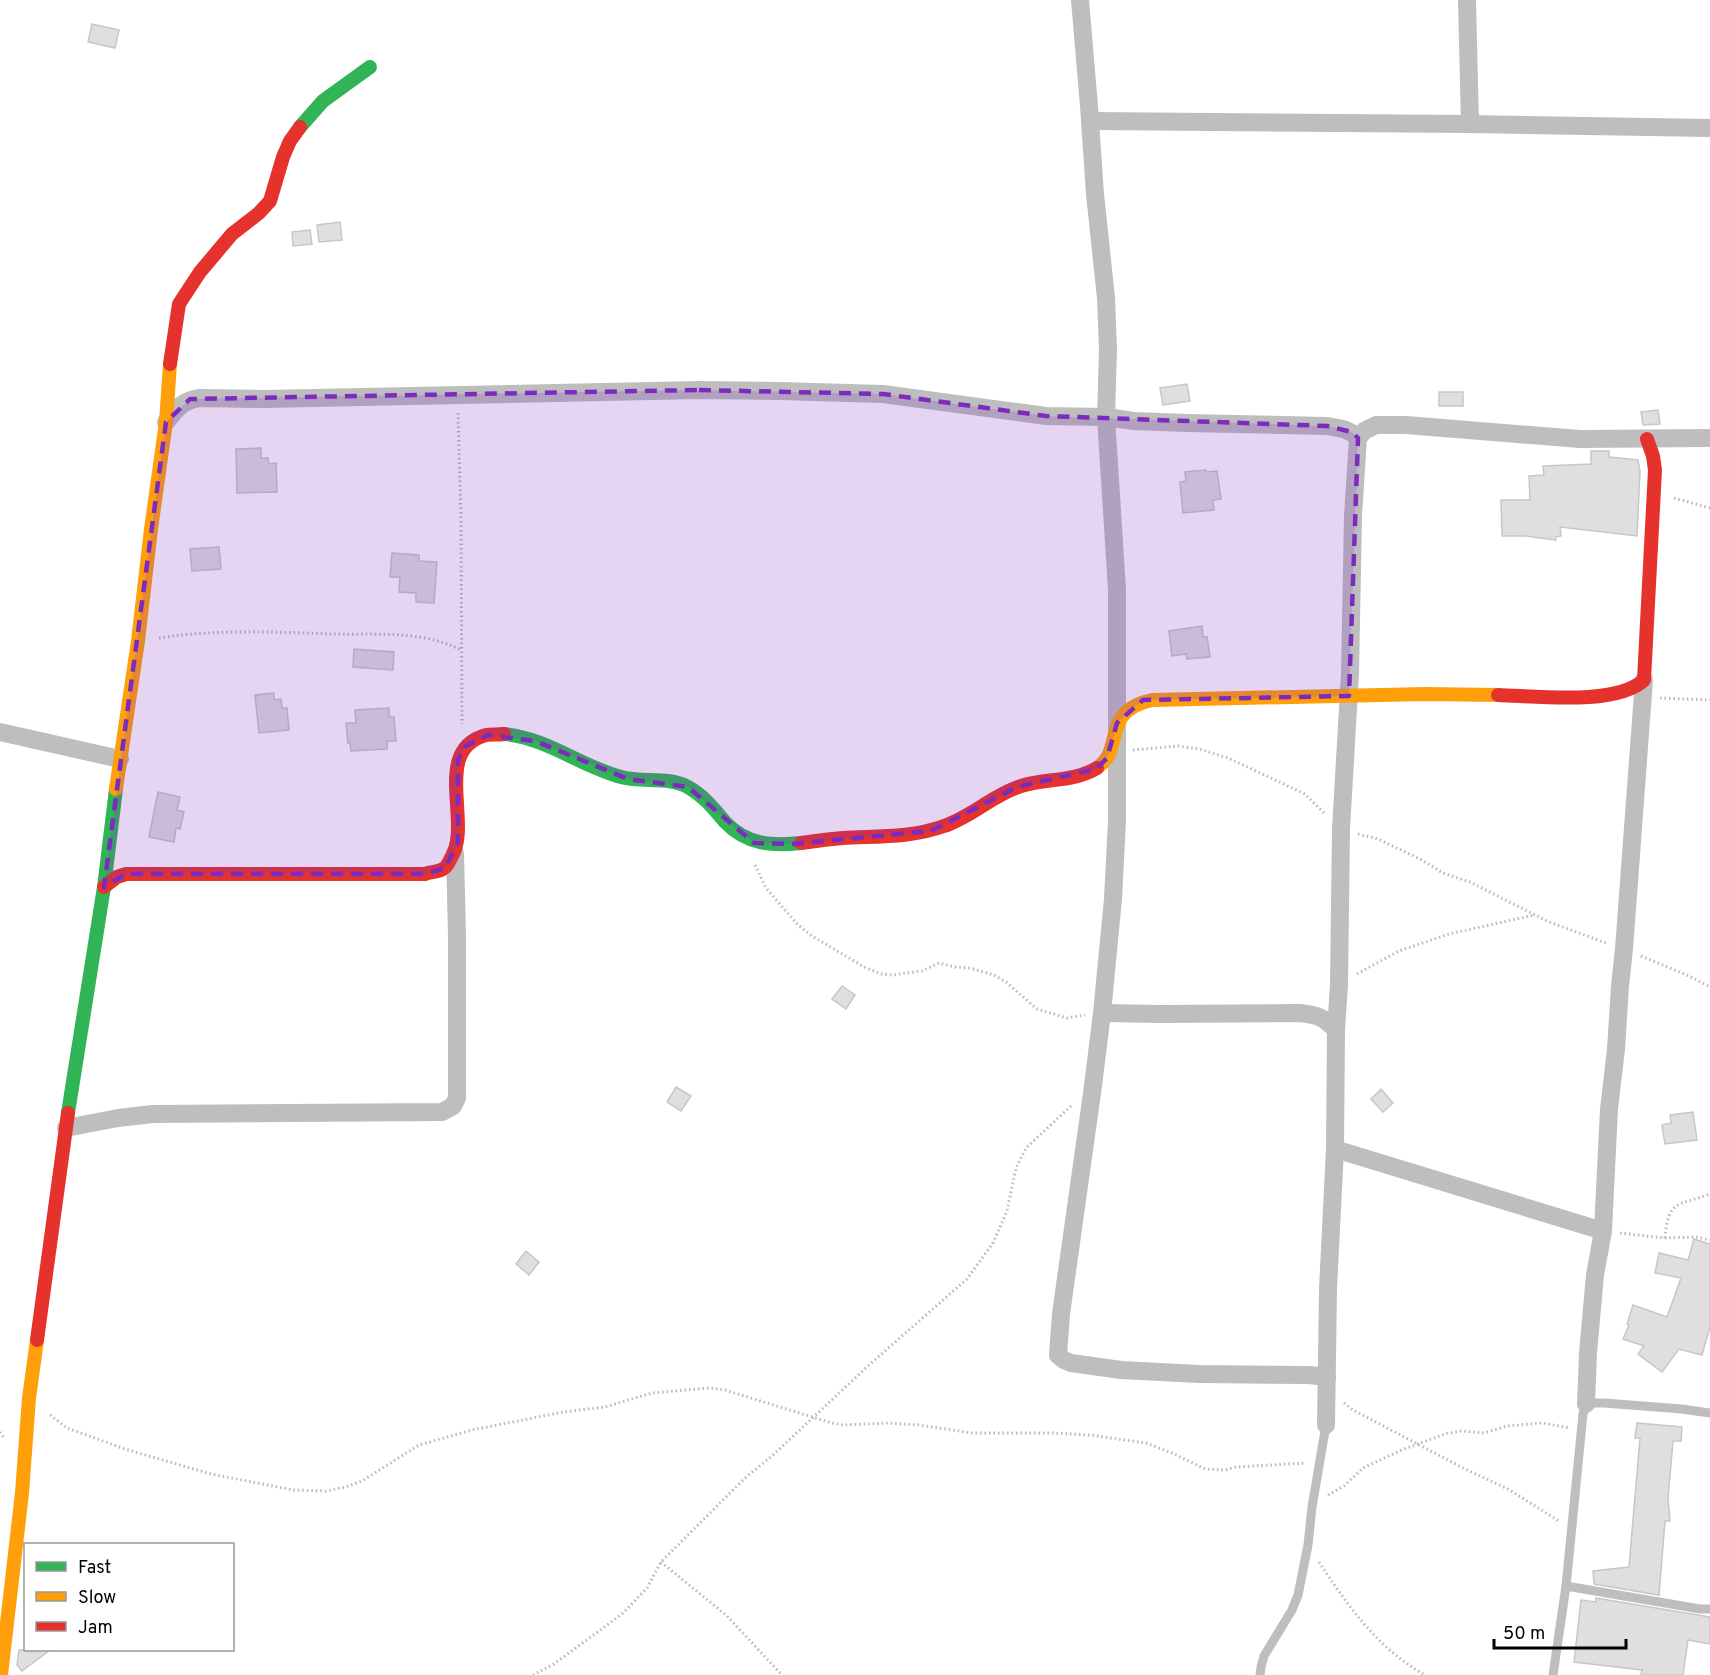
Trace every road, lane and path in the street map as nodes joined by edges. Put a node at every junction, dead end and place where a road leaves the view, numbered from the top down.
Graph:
1 (1080, 0) edge
2 (1467, 0) edge
3 (370, 67) dead end
4 (1090, 121) junction
5 (1470, 124) junction
6 (1710, 128) edge
7 (457, 395) junction
8 (1106, 417) junction
9 (166, 422) junction
10 (1358, 438) junction
11 (1710, 438) edge
12 (1647, 439) junction
13 (1654, 489) junction
14 (1710, 508) edge
15 (138, 641) junction
16 (461, 650) junction
17 (1644, 688) junction
18 (1349, 696) junction
19 (1710, 700) edge
20 (1117, 723) junction
21 (0, 732) edge
22 (464, 747) junction
23 (1117, 751) junction
24 (120, 759) junction
25 (1341, 829) junction
26 (741, 836) junction
27 (455, 853) junction
28 (104, 887) junction
29 (1535, 915) junction
30 (1624, 949) junction
31 (1348, 978) dead end
32 (1710, 987) edge
33 (1102, 1013) junction
34 (1336, 1030) junction
35 (1094, 1086) junction
36 (66, 1128) junction
37 (1335, 1149) junction
38 (1710, 1194) edge
39 (1603, 1231) junction
40 (1665, 1239) junction
41 (1710, 1240) edge
42 (1326, 1377) junction
43 (29, 1398) junction
44 (1585, 1409) junction
45 (1710, 1413) edge
46 (812, 1418) junction
47 (1326, 1425) joint
48 (1419, 1444) junction
49 (1320, 1462) junction
50 (1312, 1507) junction
51 (1571, 1528) junction
52 (1308, 1545) junction
53 (14, 1553) junction
54 (662, 1562) junction
55 (0, 1570) edge
56 (1566, 1586) junction
57 (1710, 1610) edge
58 (1, 1675) edge
59 (533, 1675) edge
60 (782, 1675) edge
61 (1260, 1675) edge
62 (1425, 1675) edge
63 (1553, 1675) edge

1 - 4 street
2 - 5 street
3 - 9 street
4 - 5 street
4 - 8 street
5 - 6 street
7 - 8 street
7 - 9 street
7 - 16 path
8 - 10 street
8 - 20 street
9 - 15 street
10 - 12 street
10 - 18 street
11 - 12 street
12 - 13 street
13 - 14 path
13 - 17 street
15 - 16 path
15 - 24 street
16 - 22 path
17 - 18 street
17 - 19 path
17 - 30 street
18 - 20 street
18 - 25 street
20 - 23 street
20 - 26 street
21 - 24 street
22 - 26 street
22 - 27 street
23 - 25 path
23 - 33 street
24 - 28 street
25 - 29 path
25 - 34 street
26 - 33 path
27 - 28 street
27 - 36 street
28 - 36 street
29 - 30 path
29 - 31 path
30 - 32 path
30 - 39 street
33 - 34 street
33 - 35 street
34 - 37 street
35 - 42 street
35 - 46 path
36 - 43 street
37 - 39 street
37 - 42 street
38 - 40 path
39 - 40 path
39 - 44 street
40 - 41 path
42 - 47 street
42 - 48 path
43 - 46 path
43 - 53 street
44 - 45 lane
44 - 48 path
44 - 51 lane
46 - 49 path
46 - 54 path
47 - 49 lane
48 - 50 path
48 - 51 path
49 - 50 lane
50 - 52 lane
51 - 56 lane
52 - 61 lane
52 - 62 path
53 - 55 street
53 - 58 street
54 - 59 path
54 - 60 path
56 - 57 lane
56 - 63 lane

